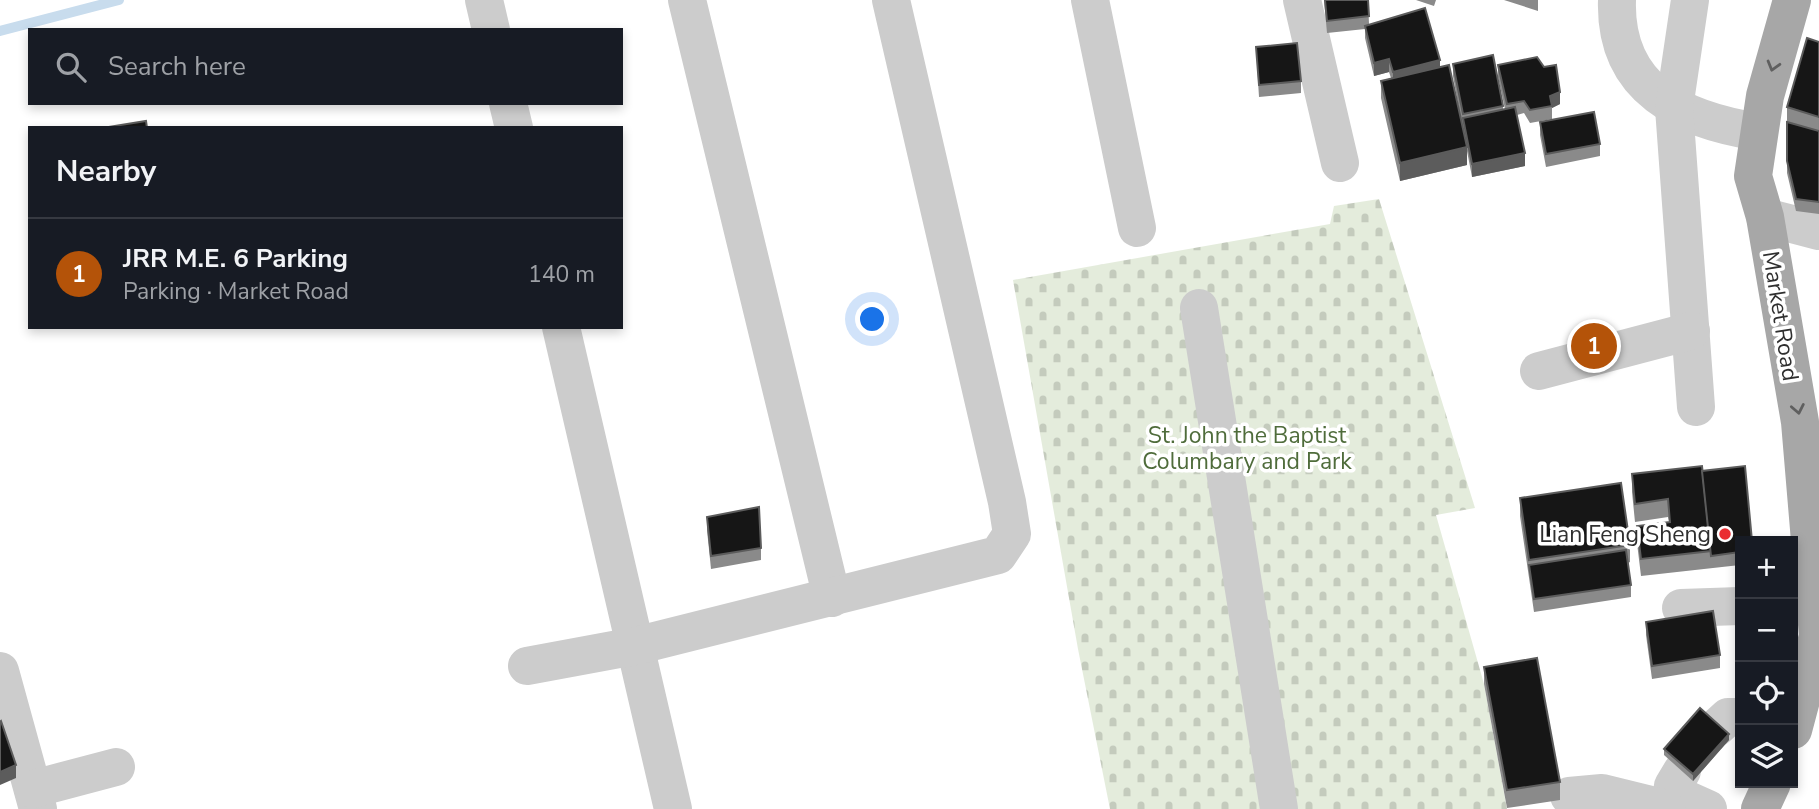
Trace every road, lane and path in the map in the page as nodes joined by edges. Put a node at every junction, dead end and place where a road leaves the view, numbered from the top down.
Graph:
1 (484, 0) edge
2 (687, 0) edge
3 (891, 0) edge
4 (1090, 0) edge
5 (1302, 0) edge
6 (1617, 0) edge
7 (1690, 0) edge
8 (1792, 0) edge
9 (491, 28) edge
10 (509, 105) edge
11 (1674, 108) junction
12 (514, 126) edge
13 (1759, 132) junction
14 (1340, 163) dead end
15 (1765, 217) junction
16 (1137, 229) dead end
17 (1819, 231) edge
18 (1199, 308) dead end
19 (561, 329) edge
20 (1691, 331) junction
21 (1539, 371) dead end
22 (1696, 407) dead end
23 (832, 598) junction
24 (1735, 606) edge
25 (1681, 608) dead end
26 (1811, 620) edge
27 (635, 646) junction
28 (527, 666) dead end
29 (0, 671) edge
30 (1819, 720) edge
31 (1794, 725) edge
32 (1798, 742) edge
33 (116, 766) dead end
34 (1682, 771) edge
35 (1770, 788) edge
36 (1569, 796) dead end
37 (35, 799) edge
38 (673, 809) edge
39 (1279, 809) edge
40 (1667, 809) edge
41 (1708, 809) edge
42 (1760, 809) edge

1 - 9 street
2 - 23 street
3 - 23 street
4 - 16 street
5 - 14 street
6 - 11 street
7 - 11 street
8 -> 13 main road, Market Road
10 - 12 street
11 - 13 street
11 - 20 street
13 - 15 main road, Market Road
15 - 17 street
15 -> 26 main road, Market Road
18 - 39 street
19 - 27 street
20 - 21 street
20 - 22 street
23 - 27 street
24 - 25 street
26 - 31 main road, Market Road
27 - 28 street
27 - 38 street
29 - 37 street
30 - 32 main road
33 - 37 street
34 - 41 street
35 - 42 main road
36 - 40 street

